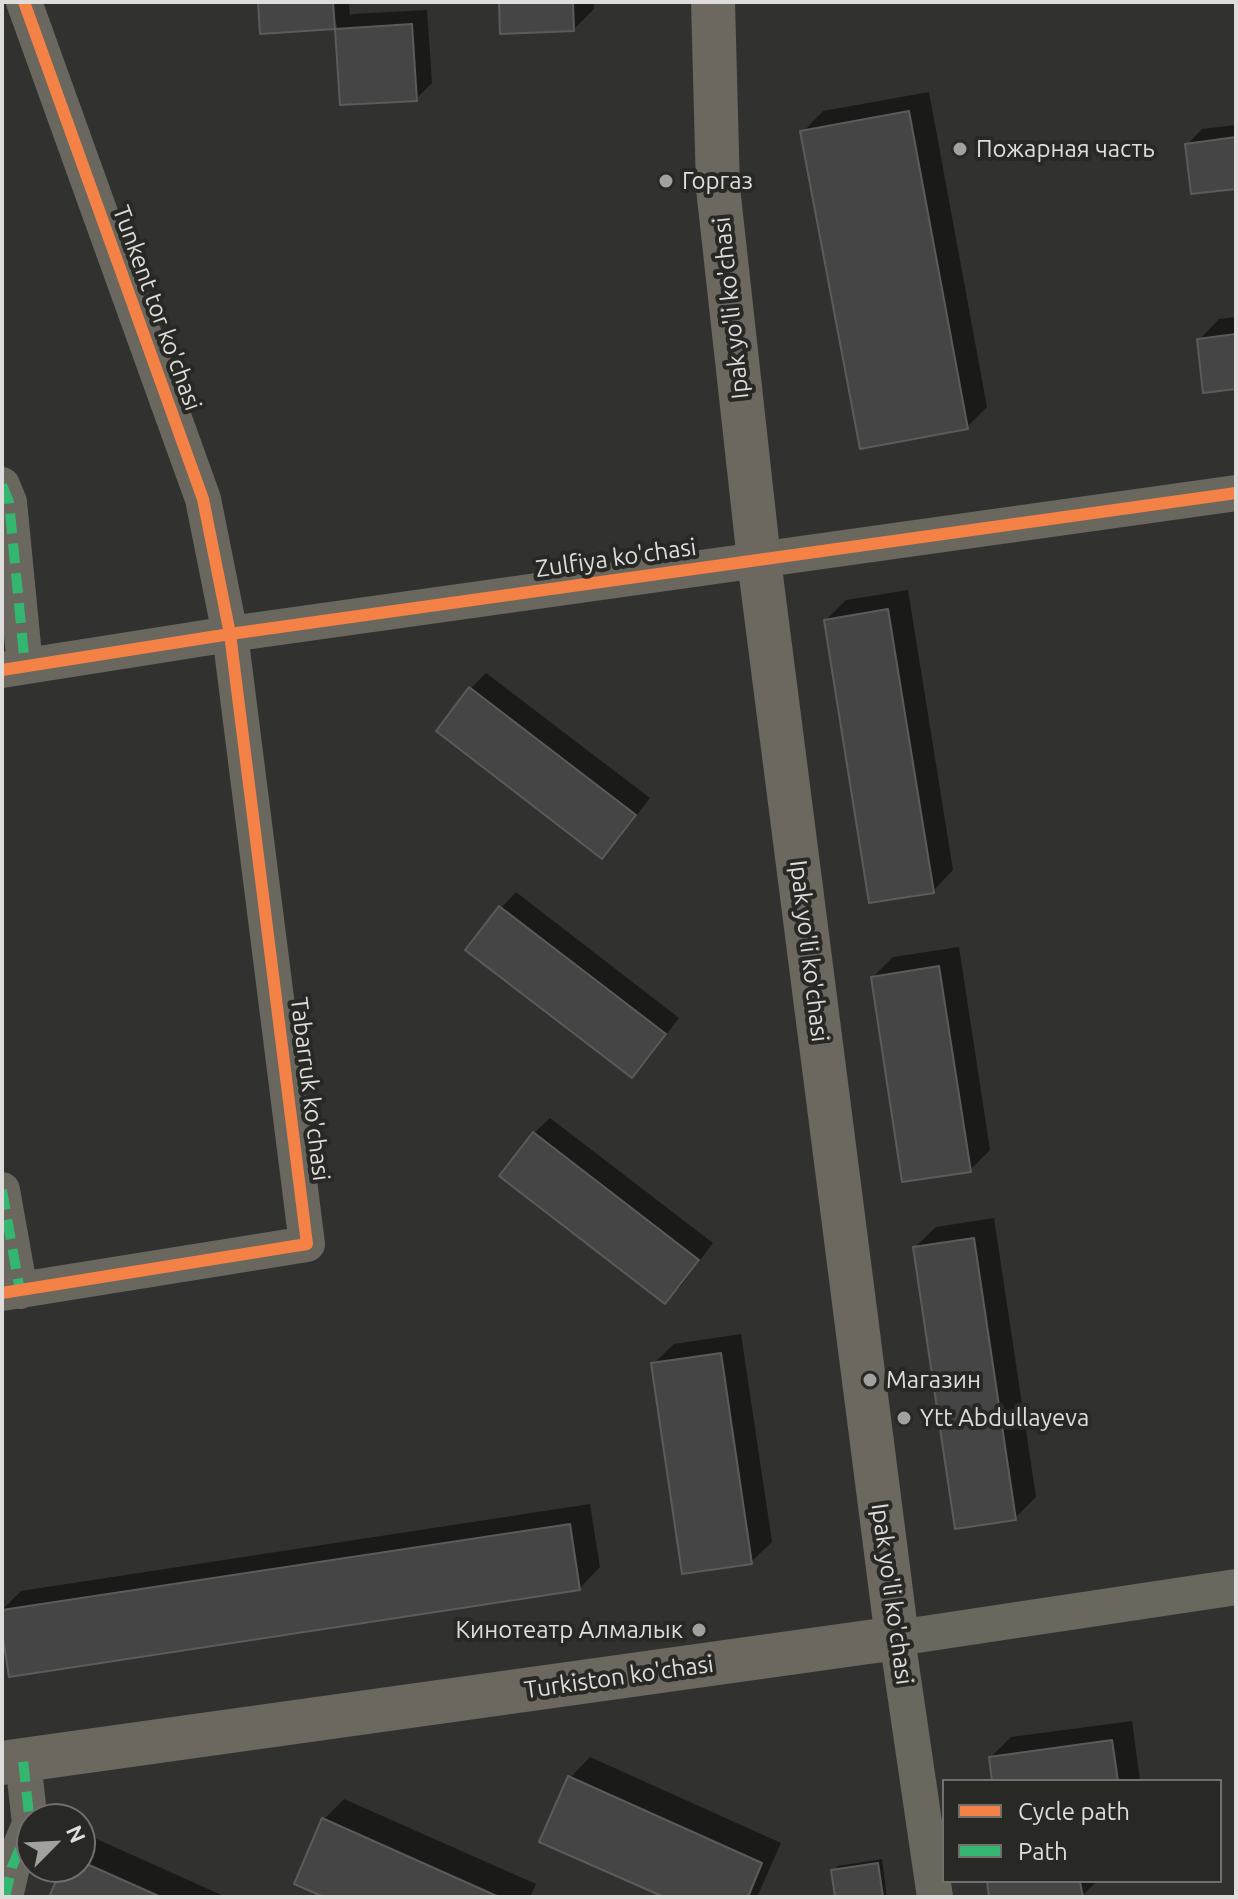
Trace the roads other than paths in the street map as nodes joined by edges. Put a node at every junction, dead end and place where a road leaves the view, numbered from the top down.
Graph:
1 (24, 2) edge
2 (713, 2) edge
3 (2, 485) edge
4 (1236, 493) edge
5 (759, 560) junction
6 (230, 634) junction
7 (14, 668) edge
8 (2, 1190) edge
9 (11, 1292) edge
10 (1236, 1587) edge
11 (897, 1638) junction
12 (12, 1762) edge
13 (5, 1897) edge
14 (935, 1897) edge

1 - 6 street, Tunkent tor ko'chasi
2 - 5 main road, Ipak yo'li ko'chasi
3 - 7 street
4 - 5 street, Zulfiya ko'chasi
5 - 6 street, Zulfiya ko'chasi
5 - 11 main road, Ipak yo'li ko'chasi
6 - 7 street, Zulfiya ko'chasi
6 - 9 street, Tabarruk ko'chasi
8 - 9 street
10 - 11 street, Turkiston ko'chasi
11 - 12 main road, Turkiston ko'chasi
11 - 14 street, Ipak yo'li ko'chasi
12 - 13 street

